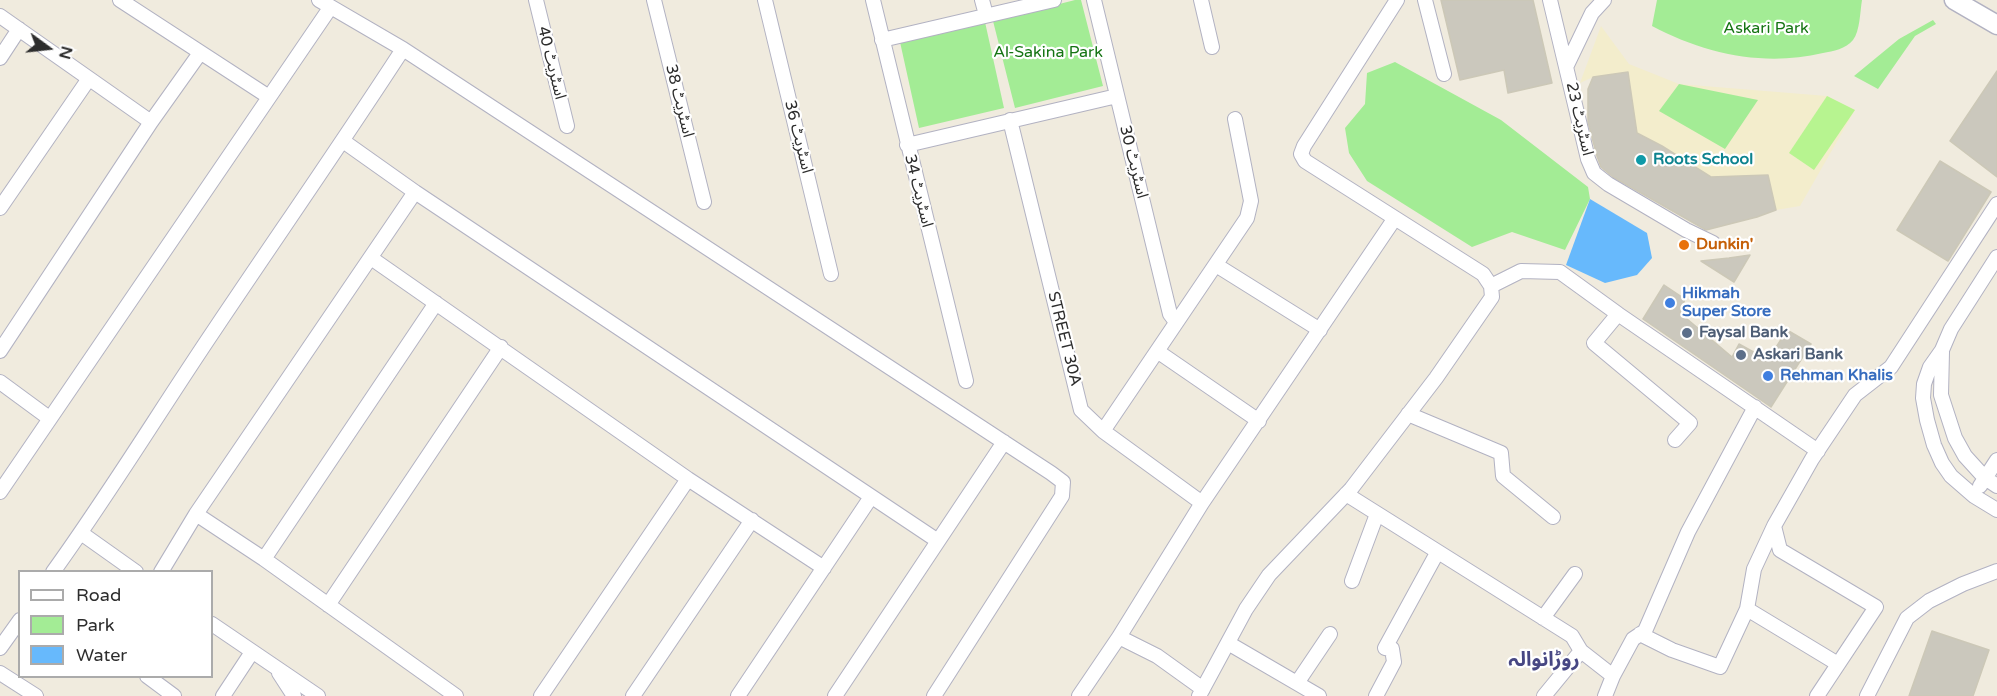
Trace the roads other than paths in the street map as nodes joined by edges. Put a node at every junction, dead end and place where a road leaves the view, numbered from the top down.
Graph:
1 (120, 0) edge
2 (536, 0) edge
3 (654, 0) edge
4 (765, 0) edge
5 (873, 0) edge
6 (982, 0) edge
7 (1054, 0) edge
8 (1094, 0) edge
9 (1201, 0) edge
10 (1397, 0) edge
11 (1425, 0) edge
12 (1550, 0) edge
13 (1604, 0) edge
14 (1954, 0) edge
15 (325, 4) edge
16 (986, 15) junction
17 (0, 16) edge
18 (1997, 25) edge
19 (19, 29) junction
20 (882, 40) junction
21 (1212, 47) dead end
22 (404, 49) junction
23 (200, 53) junction
24 (0, 58) edge
25 (1567, 65) junction
26 (1443, 75) dead end
27 (88, 80) junction
28 (1116, 96) junction
29 (269, 97) junction
30 (1235, 119) dead end
31 (1010, 120) junction
32 (151, 122) junction
33 (567, 126) dead end
34 (343, 141) junction
35 (907, 145) junction
36 (415, 192) junction
37 (704, 202) dead end
38 (1997, 204) edge
39 (0, 208) edge
40 (1395, 218) junction
41 (1713, 243) dead end
42 (1997, 257) edge
43 (371, 258) junction
44 (1216, 264) junction
45 (831, 274) dead end
46 (1491, 286) junction
47 (436, 303) junction
48 (1618, 314) junction
49 (1176, 322) junction
50 (1320, 330) junction
51 (501, 347) junction
52 (1942, 350) junction
53 (0, 351) edge
54 (1157, 351) junction
55 (966, 381) dead end
56 (0, 382) edge
57 (1755, 407) junction
58 (1408, 414) junction
59 (49, 418) junction
60 (1259, 421) junction
61 (1103, 431) junction
62 (1675, 440) dead end
63 (1004, 442) junction
64 (1818, 451) junction
65 (1997, 460) edge
66 (1985, 478) junction
67 (688, 479) junction
68 (1997, 486) edge
69 (0, 492) edge
70 (1346, 494) junction
71 (1974, 496) junction
72 (871, 497) junction
73 (1202, 503) junction
74 (1997, 510) edge
75 (196, 514) junction
76 (1377, 514) junction
77 (1553, 517) dead end
78 (752, 520) junction
79 (1774, 526) junction
80 (81, 534) junction
81 (938, 541) junction
82 (1437, 553) junction
83 (264, 558) junction
84 (824, 568) junction
85 (54, 570) edge
86 (133, 570) edge
87 (162, 570) edge
88 (1997, 571) edge
89 (1575, 574) dead end
90 (1352, 581) dead end
91 (328, 605) junction
92 (1747, 609) junction
93 (1543, 618) junction
94 (18, 623) edge
95 (213, 625) edge
96 (1330, 634) dead end
97 (1640, 634) junction
98 (1119, 637) junction
99 (1228, 643) junction
100 (0, 648) edge
101 (1581, 651) junction
102 (252, 652) junction
103 (1838, 664) junction
104 (276, 669) junction
105 (0, 673) edge
106 (1613, 676) junction
107 (150, 678) edge
108 (1297, 683) junction
109 (1201, 692) edge
110 (36, 696) edge
111 (174, 696) edge
112 (223, 696) edge
113 (294, 696) edge
114 (318, 696) edge
115 (456, 696) edge
116 (541, 696) edge
117 (633, 696) edge
118 (738, 696) edge
119 (835, 696) edge
120 (934, 696) edge
121 (1079, 696) edge
122 (1319, 696) edge
123 (1376, 696) edge
124 (1544, 696) edge
125 (1605, 696) edge
126 (1817, 696) edge
127 (1867, 696) edge

1 - 23 street
2 - 33 street, اسٹریٹ 40
3 - 37 street, اسٹریٹ 38
4 - 45 street, اسٹریٹ 36
5 - 20 street, اسٹریٹ 34
6 - 16 street
7 - 16 street
8 - 28 street, اسٹریٹ 30
9 - 21 street
10 - 40 street
11 - 26 street
12 - 25 street, اسٹریٹ 23
13 - 25 street
14 - 18 street
15 - 22 street
15 - 29 street
16 - 20 street
17 - 19 street
19 - 24 street
19 - 27 street
20 - 35 street, اسٹریٹ 34
22 - 34 street
22 - 63 street
23 - 29 street
23 - 32 street
25 - 41 street, اسٹریٹ 23
27 - 32 street
27 - 39 street
28 - 31 street
28 - 49 street, اسٹریٹ 30
29 - 59 street
30 - 44 street
31 - 35 street
31 - 61 street, STREET 30A
32 - 53 street
34 - 36 street
34 - 80 street
35 - 55 street, اسٹریٹ 34
36 - 43 street
36 - 72 street
38 - 64 street
40 - 46 street
40 - 50 street
42 - 52 street
43 - 47 street
43 - 75 street
44 - 49 street
44 - 50 street
46 - 48 street
46 - 58 street
47 - 51 street
47 - 83 street
48 - 57 street
48 - 62 street
49 - 54 street
50 - 60 street
51 - 67 street
51 - 91 street
52 - 66 street
52 - 71 street
54 - 60 street
54 - 61 street
56 - 59 street
57 - 64 street
57 - 97 street
58 - 70 street
58 - 77 street
59 - 69 street
60 - 73 street
61 - 73 street, STREET 30A
63 - 81 street
63 - 120 street
64 - 79 street
65 - 66 street
66 - 68 street
66 - 71 street
67 - 78 street
67 - 116 street
70 - 76 street
70 - 99 street
71 - 74 street
72 - 81 street
72 - 84 street
73 - 98 street
75 - 83 street
75 - 87 street
76 - 82 street
76 - 90 street
78 - 84 street
78 - 117 street
79 - 92 street
79 - 103 street
80 - 85 street
80 - 86 street
81 - 119 street
82 - 93 street
82 - 123 street
83 - 91 street
84 - 118 street
88 - 127 street
89 - 93 street
91 - 115 street
92 - 97 street
92 - 103 street
93 - 101 street
94 - 100 street
95 - 102 street
96 - 108 street
97 - 106 street
98 - 109 street
98 - 121 street
99 - 108 street
99 - 109 street
101 - 106 street
101 - 124 street
102 - 104 street
102 - 112 street
103 - 126 street
104 - 113 street
104 - 114 street
105 - 110 street
106 - 125 street
107 - 111 street
108 - 122 street

